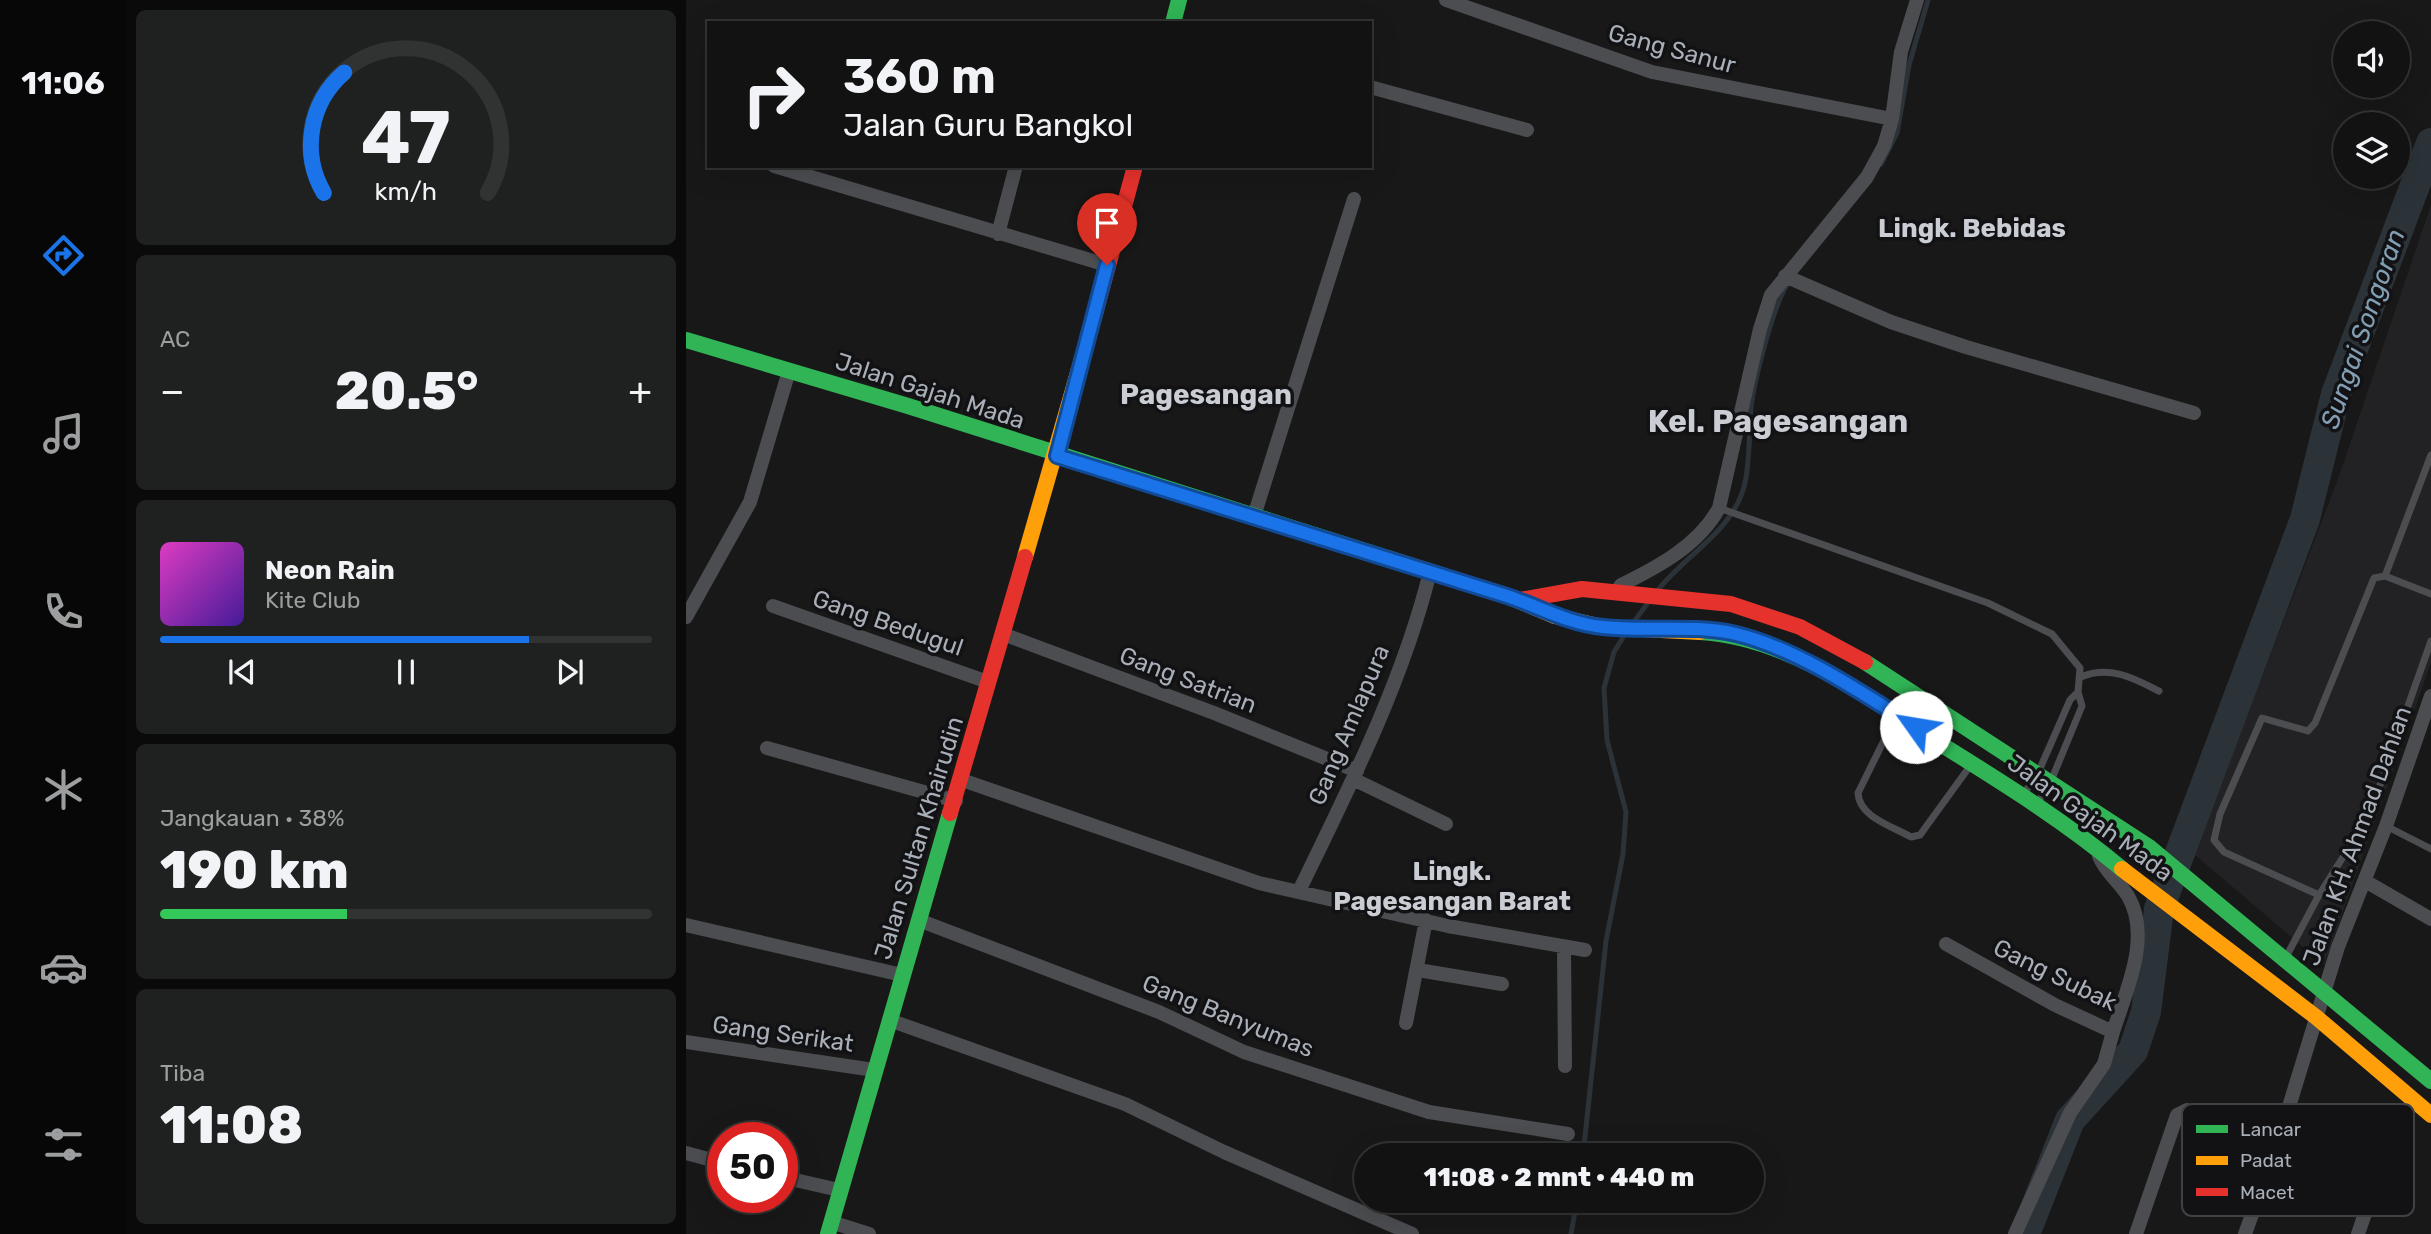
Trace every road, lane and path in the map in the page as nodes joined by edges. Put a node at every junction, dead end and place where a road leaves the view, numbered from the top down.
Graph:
1 (1179, 0) edge
2 (1446, 0) edge
3 (1917, 0) edge
4 (1174, 21) edge
5 (1372, 88) edge
6 (1892, 119) junction
7 (1527, 130) dead end
8 (781, 168) edge
9 (1016, 168) edge
10 (1134, 168) edge
11 (1354, 199) dead end
12 (999, 234) junction
13 (1107, 265) junction
14 (1790, 279) junction
15 (686, 340) edge
16 (789, 371) junction
17 (2194, 413) dead end
18 (1057, 456) junction
19 (2431, 456) edge
20 (2427, 478) edge
21 (1721, 509) junction
22 (1254, 516) junction
23 (1430, 572) junction
24 (2385, 576) junction
25 (1616, 592) junction
26 (2431, 594) edge
27 (1520, 600) junction
28 (773, 606) dead end
29 (686, 617) edge
30 (1003, 635) junction
31 (2431, 641) edge
32 (1876, 667) junction
33 (2081, 677) junction
34 (988, 682) junction
35 (1856, 690) junction
36 (2159, 691) dead end
37 (2078, 692) junction
38 (2431, 696) edge
39 (1897, 715) junction
40 (767, 748) dead end
41 (1972, 762) junction
42 (1355, 775) junction
43 (2045, 777) junction
44 (962, 780) junction
45 (2030, 799) junction
46 (956, 801) junction
47 (1446, 824) dead end
48 (2386, 826) junction
49 (2092, 843) junction
50 (2431, 849) edge
51 (2365, 881) junction
52 (1299, 891) junction
53 (2319, 895) junction
54 (2431, 919) edge
55 (1426, 920) junction
56 (921, 921) junction
57 (686, 925) edge
58 (1946, 944) dead end
59 (1564, 948) junction
60 (1585, 950) dead end
61 (2286, 957) junction
62 (1418, 970) junction
63 (902, 975) junction
64 (1502, 984) dead end
65 (2326, 991) junction
66 (2316, 1017) junction
67 (889, 1020) junction
68 (1406, 1023) dead end
69 (2113, 1032) junction
70 (686, 1042) edge
71 (1565, 1066) dead end
72 (874, 1070) junction
73 (2431, 1080) edge
74 (2290, 1104) edge
75 (2182, 1111) edge
76 (2431, 1115) edge
77 (1567, 1135) dead end
78 (686, 1153) edge
79 (707, 1159) edge
80 (798, 1181) edge
81 (839, 1190) junction
82 (2251, 1216) edge
83 (2364, 1216) edge
84 (829, 1228) edge
85 (869, 1234) edge
86 (1412, 1234) edge
87 (2015, 1234) edge
88 (2136, 1234) edge
89 (2245, 1234) edge
90 (2358, 1234) edge

1 - 4 main road
2 - 6 street, Gang Sanur
3 - 6 street
5 - 7 street
6 - 14 street
8 - 12 street
9 - 12 street
10 - 13 main road, Jalan Sultan Khairudin
11 - 22 street
12 - 13 street
13 - 18 main road, Jalan Sultan Khairudin
14 - 17 street
14 - 21 street
15 - 16 main road, Jalan Gajah Mada
16 - 18 main road, Jalan Gajah Mada
16 - 29 street
18 - 22 main road, Jalan Gajah Mada
18 - 30 main road, Jalan Sultan Khairudin
19 - 20 lane
20 - 24 lane
21 - 25 street
21 - 33 lane
22 - 23 main road, Jalan Gajah Mada
23 - 27 main road, Jalan Gajah Mada
23 - 42 street, Gang Amlapura
24 - 26 lane
24 - 53 lane
25 - 27 main road, Jalan Gajah Mada
25 - 32 main road, Jalan Gajah Mada
27 - 35 main road, Jalan Gajah Mada
28 - 34 street, Gang Bedugul
30 - 34 main road, Jalan Sultan Khairudin
30 - 42 street, Gang Satrian
31 - 53 lane
32 - 35 main road
32 - 43 main road, Jalan Gajah Mada
33 - 36 lane
33 - 37 lane
34 - 44 main road, Jalan Sultan Khairudin
35 - 39 main road, Jalan Gajah Mada
37 - 43 lane
37 - 43 lane
38 - 48 street, Jalan KH. Ahmad Dahlan
39 - 41 main road, Jalan Gajah Mada
39 - 41 lane
40 - 46 street
41 - 45 main road, Jalan Gajah Mada
42 - 47 street, Gang Satrian
42 - 52 street, Gang Amlapura
43 - 45 lane
43 - 45 lane
43 - 61 main road, Jalan Gajah Mada
44 - 46 main road, Jalan Sultan Khairudin
44 - 52 street
45 - 49 main road, Jalan Gajah Mada
46 - 56 main road, Jalan Sultan Khairudin
48 - 50 lane
48 - 51 street, Jalan KH. Ahmad Dahlan
49 - 66 main road, Jalan Gajah Mada
49 - 69 street, Gang Subak
51 - 54 street
51 - 65 street, Jalan KH. Ahmad Dahlan
52 - 55 street
53 - 61 lane
55 - 59 street
55 - 62 street
56 - 63 main road, Jalan Sultan Khairudin
56 - 77 street, Gang Banyumas
57 - 63 street
58 - 69 street, Gang Subak
59 - 60 street
59 - 71 street
61 - 65 main road, Jalan Gajah Mada
62 - 64 street
62 - 68 street
63 - 67 main road, Jalan Sultan Khairudin
65 - 66 street, Jalan KH. Ahmad Dahlan
65 - 73 main road, Jalan Gajah Mada
66 - 74 street, Jalan KH. Ahmad Dahlan
66 - 76 main road, Jalan Gajah Mada
67 - 72 main road, Jalan Sultan Khairudin
67 - 86 street
69 - 87 street
70 - 72 street, Gang Serikat
72 - 81 main road, Jalan Sultan Khairudin
75 - 88 street
78 - 79 street
80 - 81 street
81 - 84 main road, Jalan Sultan Khairudin
82 - 89 street, Jalan KH. Ahmad Dahlan
83 - 90 street
84 - 85 street

